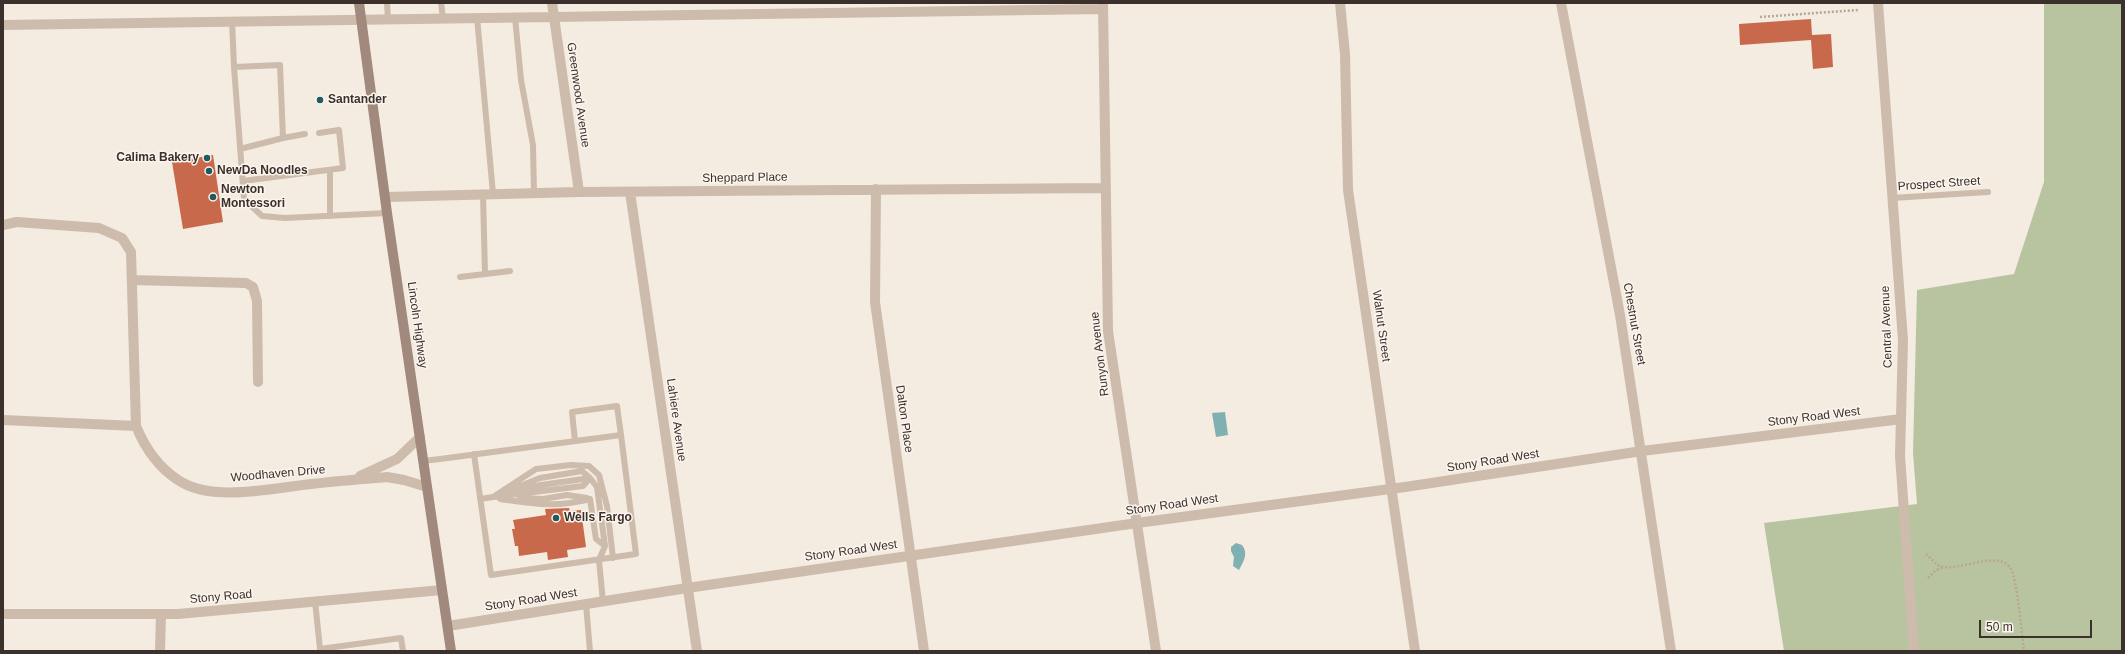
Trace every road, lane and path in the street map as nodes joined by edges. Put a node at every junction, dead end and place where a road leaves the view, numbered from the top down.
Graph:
1 (359, 3) edge
2 (387, 3) edge
3 (441, 3) edge
4 (552, 3) edge
5 (1340, 3) edge
6 (1561, 3) edge
7 (1878, 3) edge
8 (1103, 6) edge
9 (1858, 10) dead end
10 (554, 16) junction
11 (477, 17) junction
12 (515, 17) junction
13 (1760, 17) dead end
14 (443, 18) junction
15 (362, 19) junction
16 (388, 19) junction
17 (232, 20) junction
18 (3, 25) edge
19 (234, 67) junction
20 (319, 133) dead end
21 (305, 134) dead end
22 (283, 138) junction
23 (240, 149) junction
24 (330, 170) junction
25 (243, 181) junction
26 (1105, 188) junction
27 (876, 189) junction
28 (579, 192) junction
29 (630, 192) junction
30 (1988, 192) dead end
31 (534, 193) junction
32 (483, 194) junction
33 (493, 194) junction
34 (386, 197) junction
35 (1892, 198) junction
36 (388, 213) junction
37 (330, 216) junction
38 (3, 225) edge
39 (510, 271) dead end
40 (485, 274) junction
41 (460, 277) dead end
42 (132, 280) junction
43 (258, 382) dead end
44 (1901, 419) junction
45 (3, 420) edge
46 (136, 426) junction
47 (621, 435) junction
48 (420, 437) junction
49 (575, 441) junction
50 (1642, 451) junction
51 (474, 454) junction
52 (424, 461) junction
53 (352, 480) junction
54 (427, 487) junction
55 (1392, 489) junction
56 (493, 497) junction
57 (480, 499) junction
58 (1137, 523) junction
59 (605, 546) junction
60 (1926, 554) dead end
61 (910, 556) junction
62 (613, 558) junction
63 (599, 560) junction
64 (1944, 567) junction
65 (1928, 578) dead end
66 (687, 588) junction
67 (442, 590) junction
68 (315, 601) junction
69 (602, 602) junction
70 (586, 604) junction
71 (3, 614) edge
72 (161, 614) junction
73 (448, 626) junction
74 (320, 650) edge
75 (160, 651) edge
76 (403, 651) edge
77 (451, 651) edge
78 (590, 651) edge
79 (697, 651) edge
80 (924, 651) edge
81 (1156, 651) edge
82 (1415, 651) edge
83 (1671, 651) edge
84 (1914, 651) edge
85 (2024, 651) edge

1 - 15 main road, Lincoln Highway
2 - 16 lane
3 - 14 lane
4 - 10 street, Greenwood Avenue
5 - 55 street, Walnut Street
6 - 50 street, Chestnut Street
7 - 35 street, Central Avenue
8 - 10 street
8 - 26 street, Runyon Avenue
9 - 13 path
10 - 12 street
10 - 28 street, Greenwood Avenue
11 - 12 street
11 - 14 street
11 - 33 lane
12 - 31 lane
14 - 16 street
15 - 16 street
15 - 17 street
15 - 34 main road, Lincoln Highway
17 - 18 street
17 - 19 lane
19 - 22 lane
19 - 23 lane
20 - 24 lane
21 - 22 lane
22 - 23 lane
23 - 25 lane
24 - 25 lane
24 - 37 lane
25 - 37 lane
26 - 27 street, Sheppard Place
26 - 58 street, Runyon Avenue
27 - 29 street, Sheppard Place
27 - 61 street, Dalton Place
28 - 29 street, Sheppard Place
28 - 31 street, Sheppard Place
29 - 66 street, Lahiere Avenue
30 - 35 lane, Prospect Street
31 - 33 street, Sheppard Place
32 - 33 street, Sheppard Place
32 - 34 street, Sheppard Place
32 - 40 lane
34 - 36 main road, Lincoln Highway
35 - 44 street, Central Avenue
36 - 37 lane
36 - 48 main road, Lincoln Highway
38 - 42 street, Woodhaven Drive
39 - 40 lane
40 - 41 lane
42 - 43 street
42 - 46 street, Woodhaven Drive
44 - 50 street, Stony Road West
44 - 84 street, Central Avenue
45 - 46 street
46 - 53 street, Woodhaven Drive
47 - 49 lane
47 - 49 lane
47 - 62 lane
48 - 52 main road, Lincoln Highway
48 - 53 street
49 - 51 lane
50 - 55 street, Stony Road West
50 - 83 street, Chestnut Street
51 - 52 lane
51 - 57 lane
52 - 54 main road, Lincoln Highway
53 - 54 street, Woodhaven Drive
54 - 67 main road, Lincoln Highway
55 - 58 street, Stony Road West
55 - 82 street, Walnut Street
56 - 57 lane
56 - 59 lane
56 - 59 lane
56 - 62 lane
57 - 63 lane
58 - 61 street, Stony Road West
58 - 81 street, Runyon Avenue
59 - 63 lane
60 - 64 path
61 - 66 street, Stony Road West
61 - 80 street, Dalton Place
62 - 63 lane
63 - 69 lane
64 - 65 path
64 - 85 path
66 - 69 street, Stony Road West
66 - 79 street, Lahiere Avenue
67 - 68 street, Stony Road
67 - 73 main road, Lincoln Highway
68 - 72 street, Stony Road
68 - 74 lane
69 - 70 street, Stony Road West
70 - 73 street, Stony Road West
70 - 78 lane
71 - 72 street, Stony Road
72 - 75 street
73 - 77 main road, Lincoln Highway
74 - 76 lane

